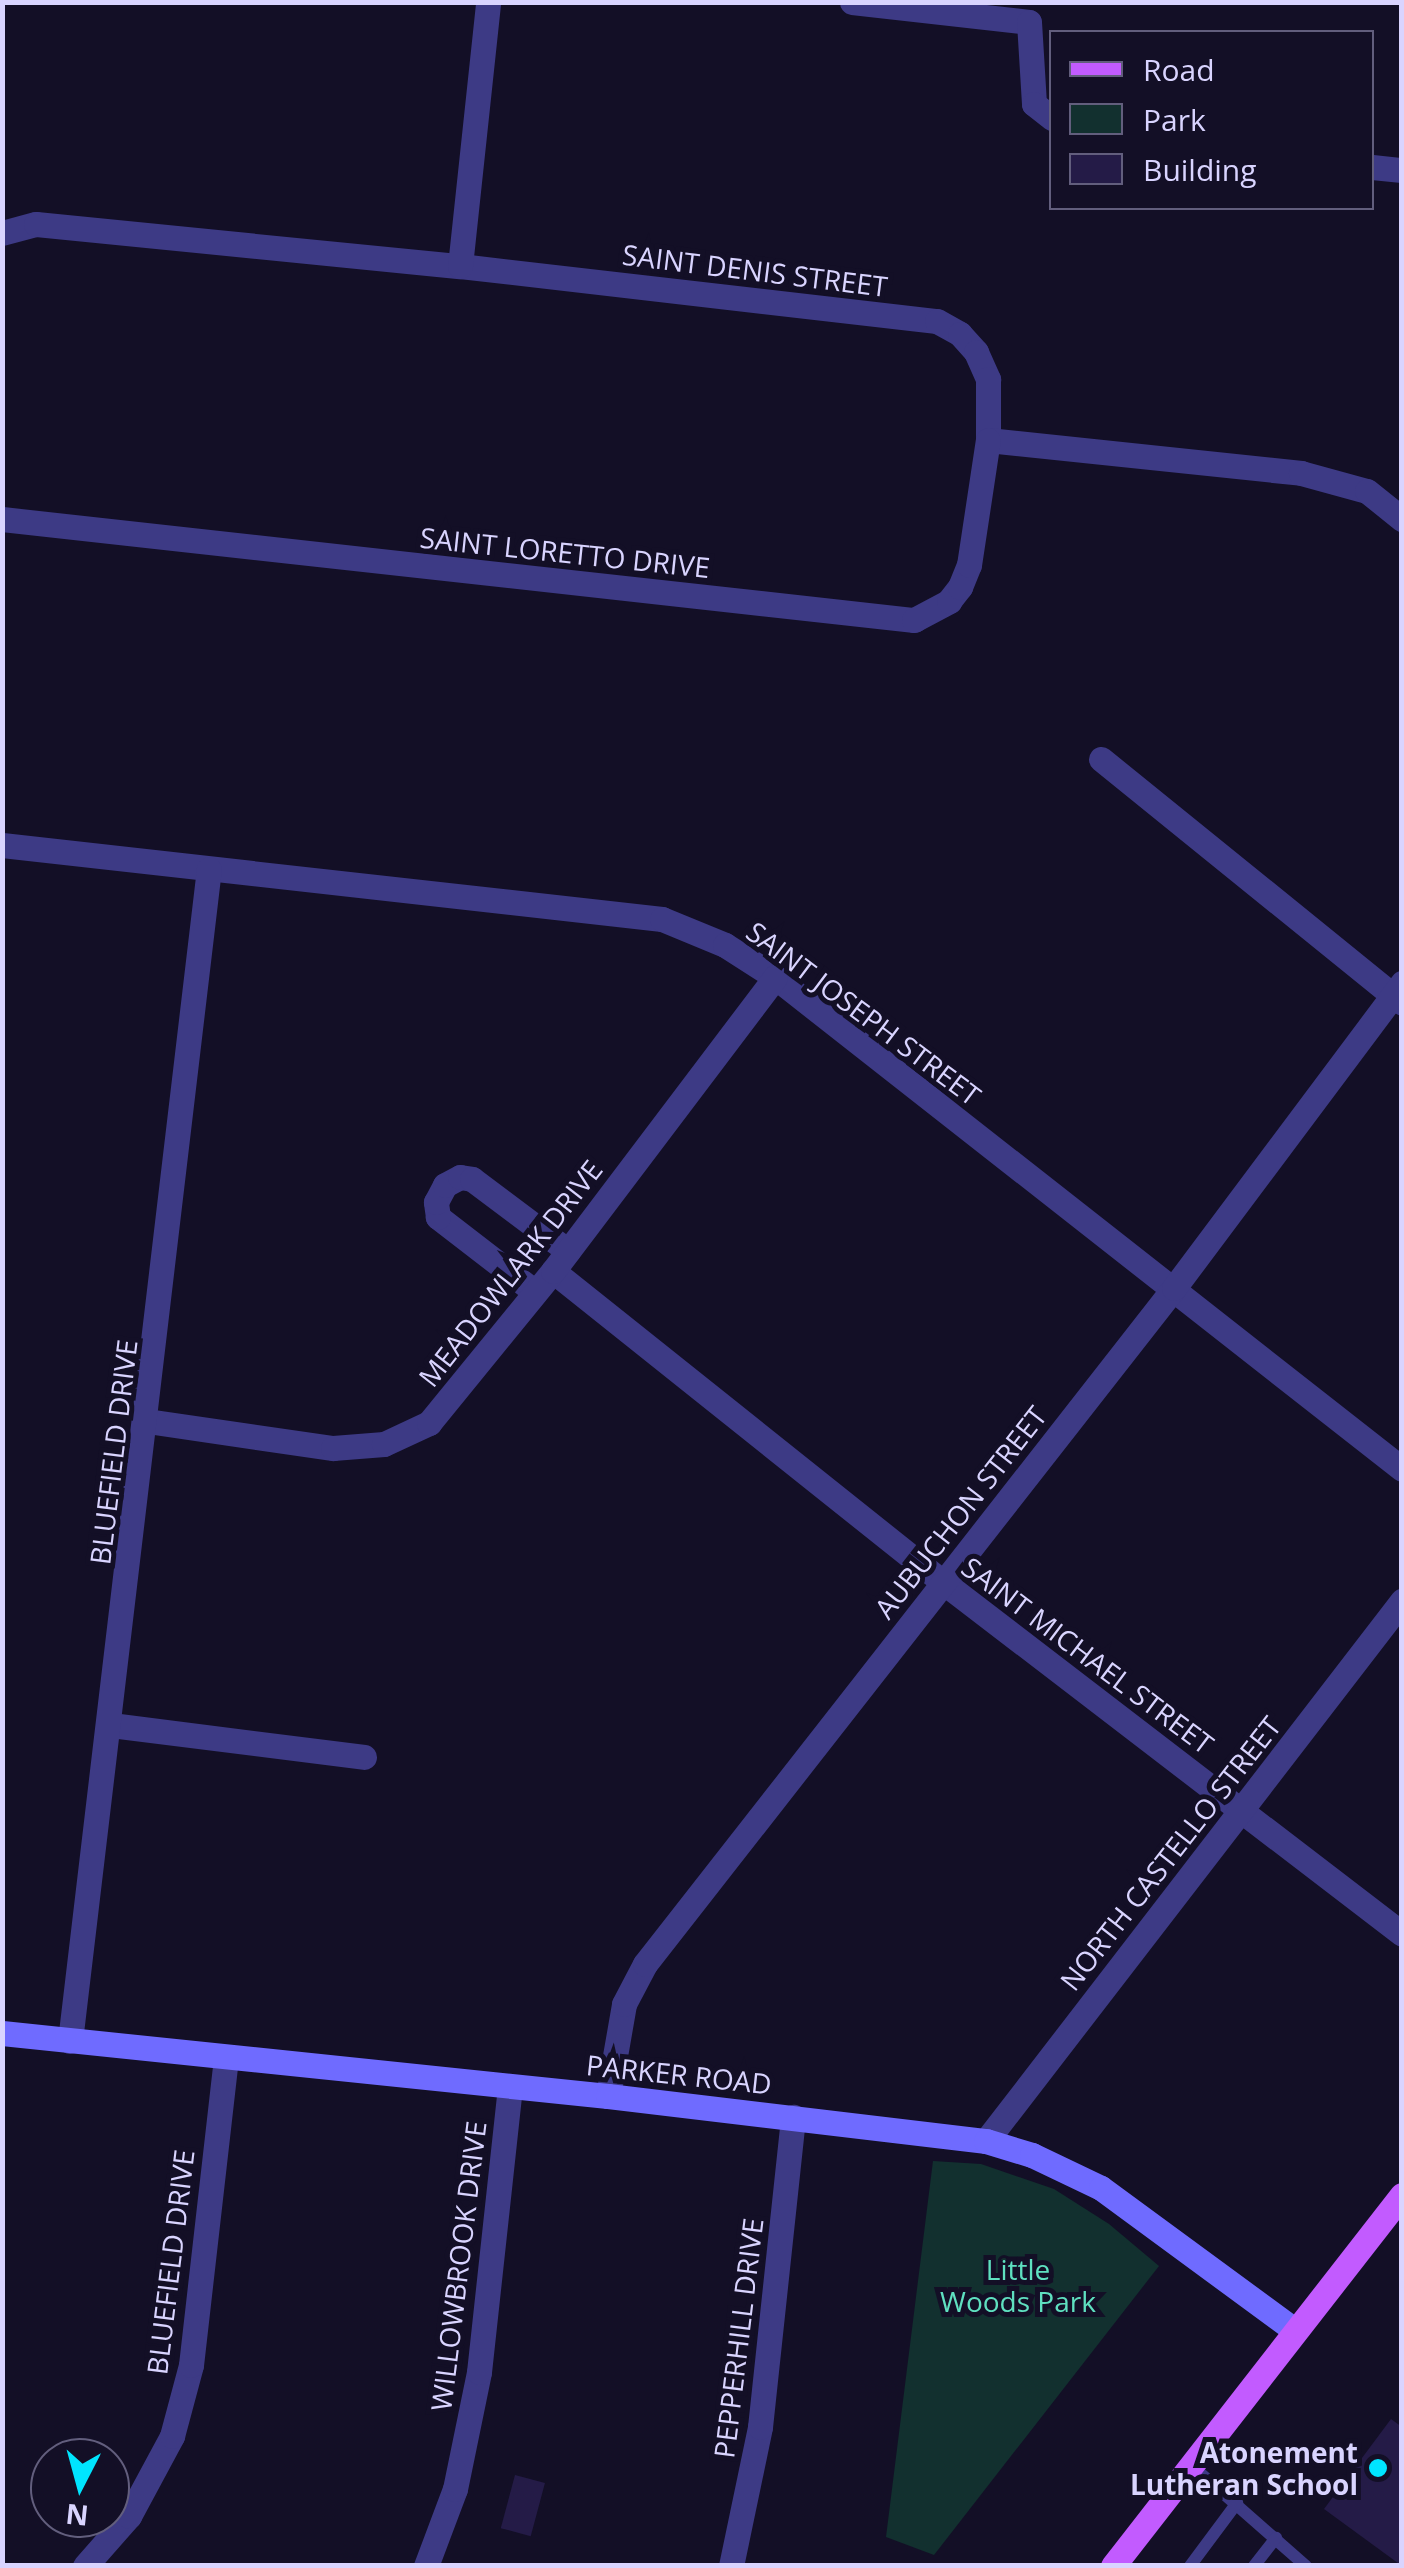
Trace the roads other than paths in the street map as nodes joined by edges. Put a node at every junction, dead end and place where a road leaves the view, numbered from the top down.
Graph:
1 (488, 2) edge
2 (852, 2) edge
3 (1030, 12) edge
4 (1049, 116) edge
5 (1374, 167) edge
6 (1402, 170) edge
7 (2, 234) edge
8 (460, 266) junction
9 (988, 440) junction
10 (1402, 518) edge
11 (2, 519) edge
12 (1101, 759) dead end
13 (2, 846) edge
14 (209, 869) junction
15 (776, 977) junction
16 (1398, 994) edge
17 (561, 1261) junction
18 (1174, 1288) junction
19 (536, 1292) junction
20 (147, 1421) junction
21 (1402, 1469) edge
22 (943, 1582) junction
23 (1402, 1601) edge
24 (110, 1725) junction
25 (364, 1757) dead end
26 (1241, 1810) junction
27 (1402, 1934) edge
28 (2, 2032) edge
29 (70, 2041) junction
30 (226, 2057) junction
31 (510, 2087) junction
32 (608, 2096) junction
33 (793, 2117) junction
34 (986, 2141) junction
35 (1402, 2194) edge
36 (1294, 2330) junction
37 (1191, 2464) junction
38 (1238, 2503) junction
39 (1276, 2538) junction
40 (84, 2566) edge
41 (426, 2566) edge
42 (731, 2566) edge
43 (1113, 2566) edge
44 (1190, 2566) edge
45 (1254, 2566) edge
46 (1306, 2566) edge

1 - 8 street
2 - 3 street
3 - 4 street
5 - 6 street
7 - 8 street, SAINT DENIS STREET
8 - 9 street, SAINT DENIS STREET
9 - 10 street
9 - 11 street, SAINT LORETTO DRIVE
12 - 16 street
13 - 14 street, SAINT JOSEPH STREET
14 - 15 street, SAINT JOSEPH STREET
14 - 20 street, BLUEFIELD DRIVE
15 - 17 street, MEADOWLARK DRIVE
15 - 18 street, SAINT JOSEPH STREET
16 - 18 street, AUBUCHON STREET
17 - 19 street, MEADOWLARK DRIVE
17 - 19 street, SAINT MICHAEL STREET
17 - 22 street, SAINT MICHAEL STREET
18 - 21 street, SAINT JOSEPH STREET
18 - 22 street, AUBUCHON STREET
19 - 20 street, MEADOWLARK DRIVE
20 - 24 street, BLUEFIELD DRIVE
22 - 26 street, SAINT MICHAEL STREET
22 - 32 street, AUBUCHON STREET
23 - 26 street, NORTH CASTELLO STREET
24 - 25 street
24 - 29 street, BLUEFIELD DRIVE
26 - 27 street, SAINT MICHAEL STREET
26 - 34 street, NORTH CASTELLO STREET
28 - 29 main road, PARKER ROAD
29 - 30 main road, PARKER ROAD
30 - 31 main road, PARKER ROAD
30 - 40 street, BLUEFIELD DRIVE
31 - 32 main road, PARKER ROAD
31 - 41 street, WILLOWBROOK DRIVE
32 - 33 main road, PARKER ROAD
33 - 34 main road, PARKER ROAD
33 - 42 street, PEPPERHILL DRIVE
34 - 36 main road, PARKER ROAD
35 - 36 main road
36 - 37 main road
37 - 38 lane
37 - 43 main road
38 - 39 lane
38 - 44 lane
39 - 45 lane
39 - 46 lane

